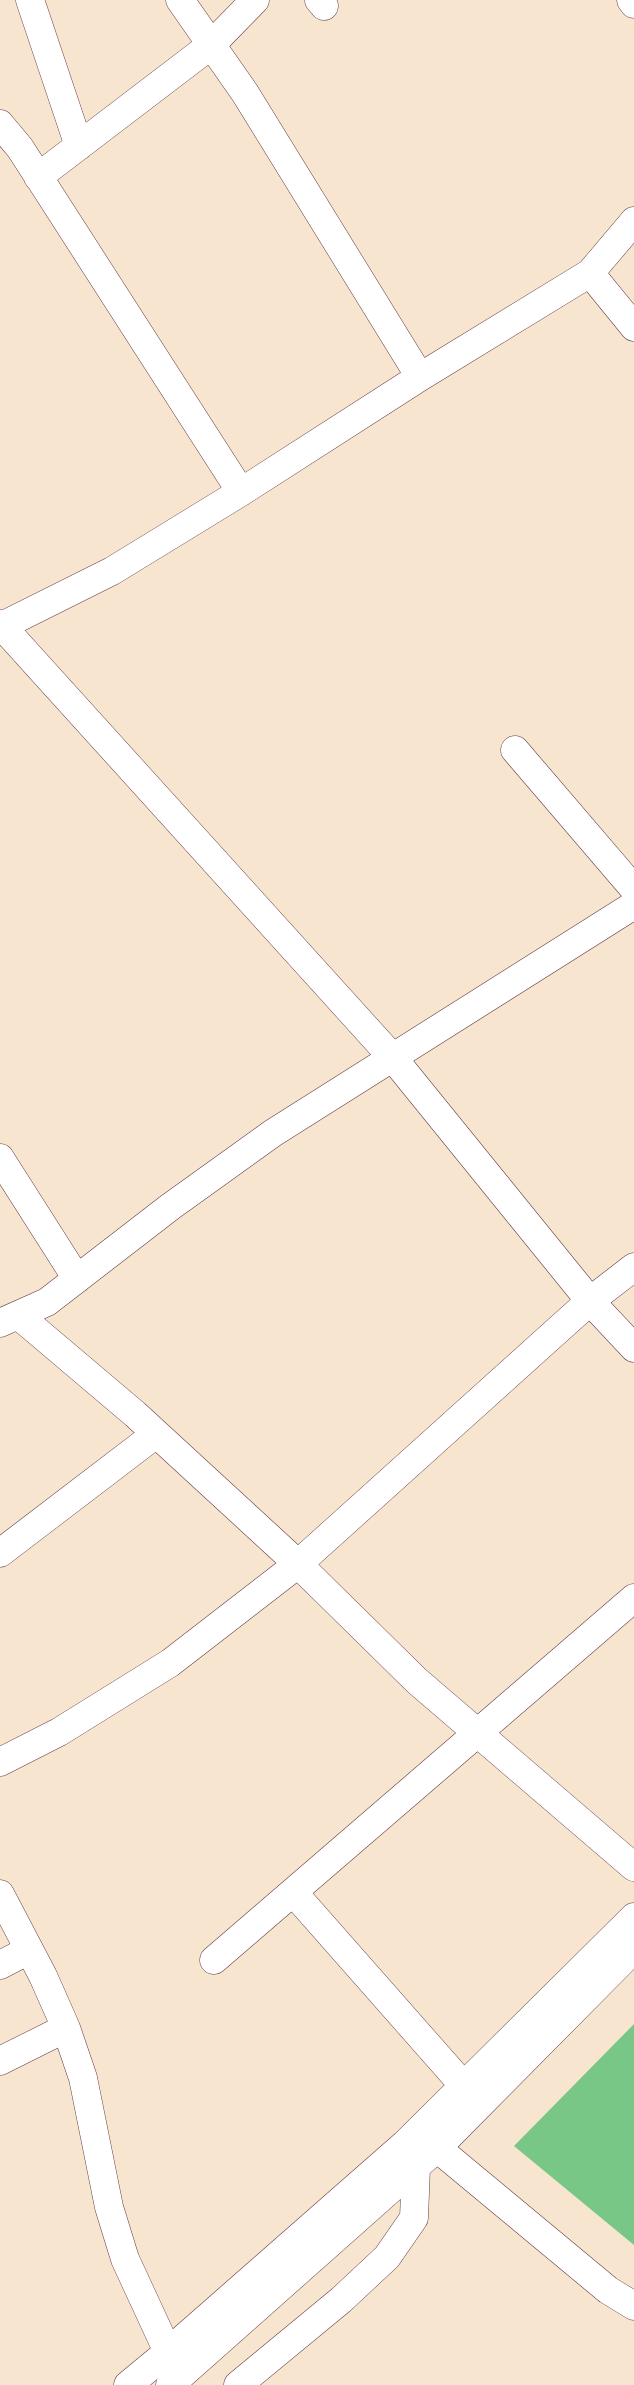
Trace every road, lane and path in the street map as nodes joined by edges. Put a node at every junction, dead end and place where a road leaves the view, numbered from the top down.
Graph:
1 (30, 0) edge
2 (180, 0) edge
3 (254, 0) edge
4 (631, 0) edge
5 (634, 4) edge
6 (211, 45) junction
7 (0, 124) edge
8 (79, 146) junction
9 (38, 177) junction
10 (634, 221) edge
11 (590, 273) junction
12 (634, 326) edge
13 (420, 377) junction
14 (241, 492) junction
15 (0, 626) edge
16 (514, 750) dead end
17 (634, 889) edge
18 (634, 905) edge
19 (393, 1058) junction
20 (0, 1158) edge
21 (634, 1267) edge
22 (77, 1279) junction
23 (590, 1301) junction
24 (9, 1319) edge
25 (634, 1348) edge
26 (156, 1434) junction
27 (0, 1552) edge
28 (298, 1564) junction
29 (634, 1598) edge
30 (478, 1734) junction
31 (0, 1762) edge
32 (634, 1867) edge
33 (293, 1892) junction
34 (0, 1894) edge
35 (634, 1917) edge
36 (634, 1949) edge
37 (29, 1950) junction
38 (214, 1960) dead end
39 (0, 1965) edge
40 (66, 2028) junction
41 (0, 2061) edge
42 (464, 2086) junction
43 (436, 2148) junction
44 (416, 2167) junction
45 (634, 2306) edge
46 (168, 2352) junction
47 (128, 2385) edge
48 (170, 2385) edge
49 (238, 2385) edge

1 - 8 street
2 - 6 street
3 - 6 street
4 - 5 street
6 - 8 street
6 - 13 street
7 - 9 street
8 - 9 street
9 - 14 street
10 - 11 street
11 - 12 street
11 - 13 street
13 - 14 street
14 - 15 street
15 - 19 street
16 - 17 street
18 - 19 street
19 - 22 street
19 - 23 street
20 - 22 street
21 - 23 street
22 - 24 street
23 - 25 street
23 - 28 street
24 - 26 street
26 - 27 street
26 - 28 street
28 - 30 street
28 - 31 street
29 - 30 street
30 - 32 street
30 - 33 street
33 - 38 street
33 - 42 street
34 - 37 street
35 - 42 street
36 - 43 street
37 - 39 street
37 - 40 street
40 - 41 street
40 - 46 street
42 - 46 street
43 - 44 street
43 - 45 street
44 - 48 street
44 - 49 street
46 - 47 street

